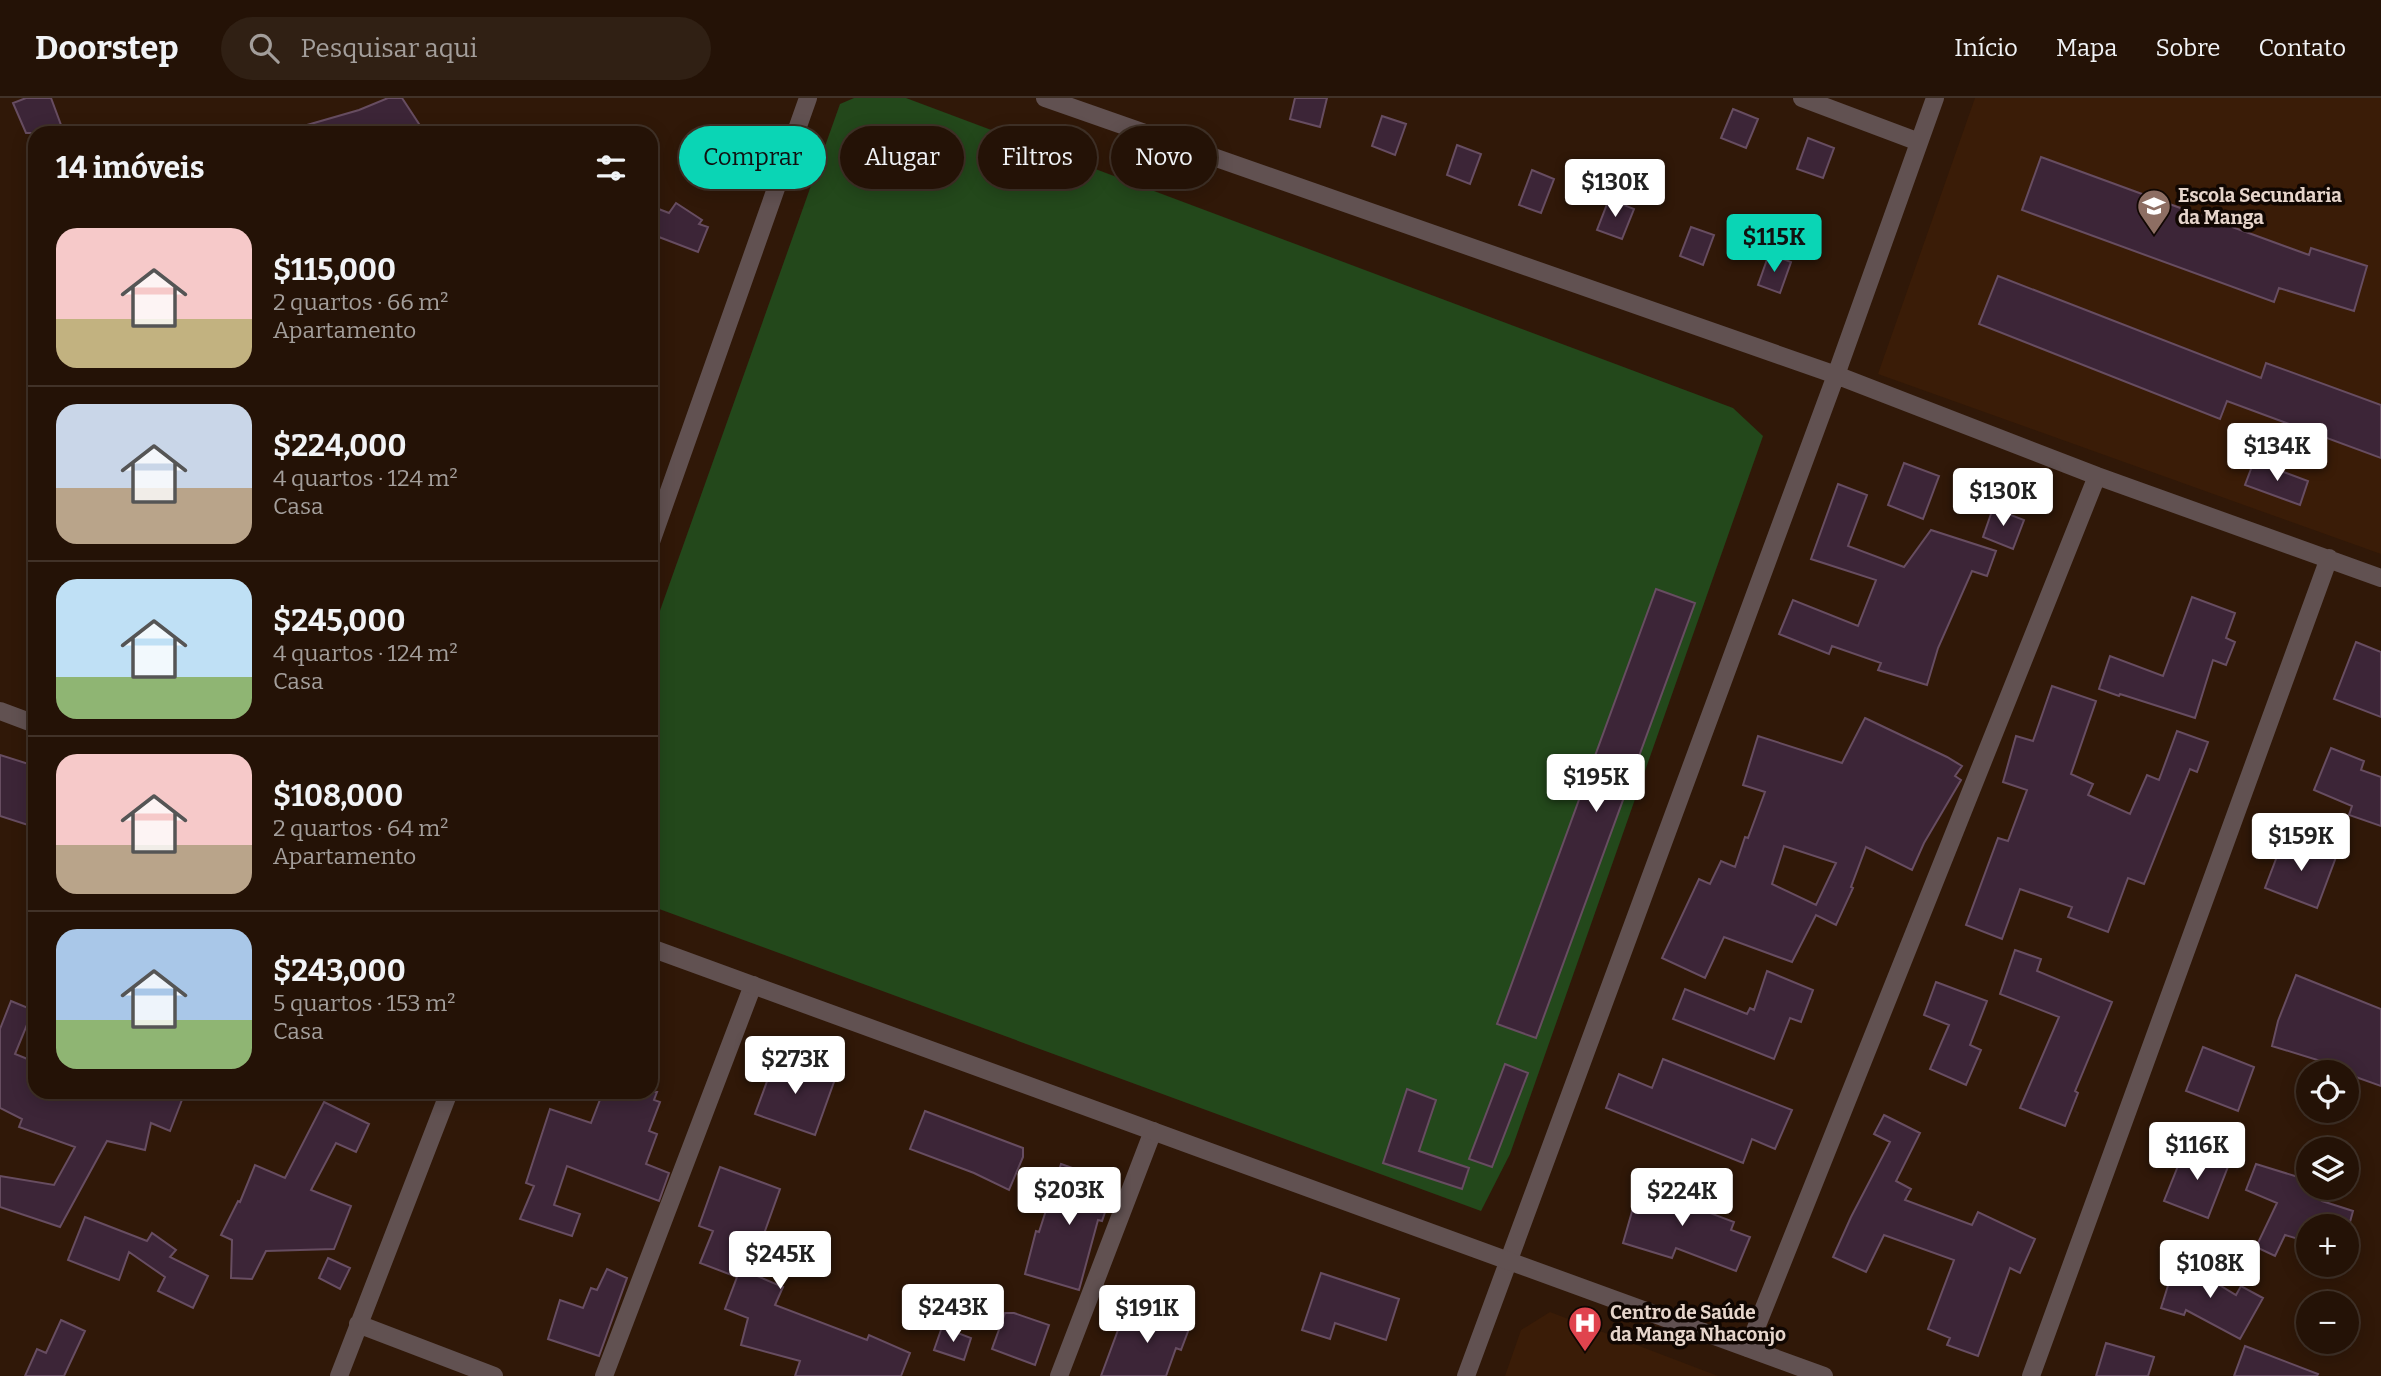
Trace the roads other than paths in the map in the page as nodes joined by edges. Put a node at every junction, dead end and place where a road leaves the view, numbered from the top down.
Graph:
1 (808, 98) edge
2 (1045, 98) edge
3 (1802, 98) edge
4 (1935, 98) edge
5 (1919, 142) junction
6 (1836, 374) junction
7 (2097, 476) junction
8 (658, 522) edge
9 (2329, 558) junction
10 (2381, 578) edge
11 (0, 711) edge
12 (28, 721) edge
13 (658, 951) edge
14 (753, 985) junction
15 (446, 1099) edge
16 (1153, 1131) junction
17 (1508, 1261) junction
18 (358, 1324) junction
19 (1748, 1348) junction
20 (339, 1376) edge
21 (494, 1376) edge
22 (604, 1376) edge
23 (1059, 1376) edge
24 (1466, 1376) edge
25 (1824, 1376) edge
26 (2031, 1376) edge

1 - 8 street
2 - 6 street
3 - 5 street
4 - 5 street
5 - 6 street
6 - 7 street
6 - 17 street
7 - 9 street
7 - 19 street
9 - 10 street
9 - 26 street
11 - 12 street
13 - 14 street
14 - 16 street
14 - 22 street
15 - 18 street
16 - 17 street
16 - 23 street
17 - 19 street
17 - 24 street
18 - 20 street
18 - 21 street
19 - 25 street

